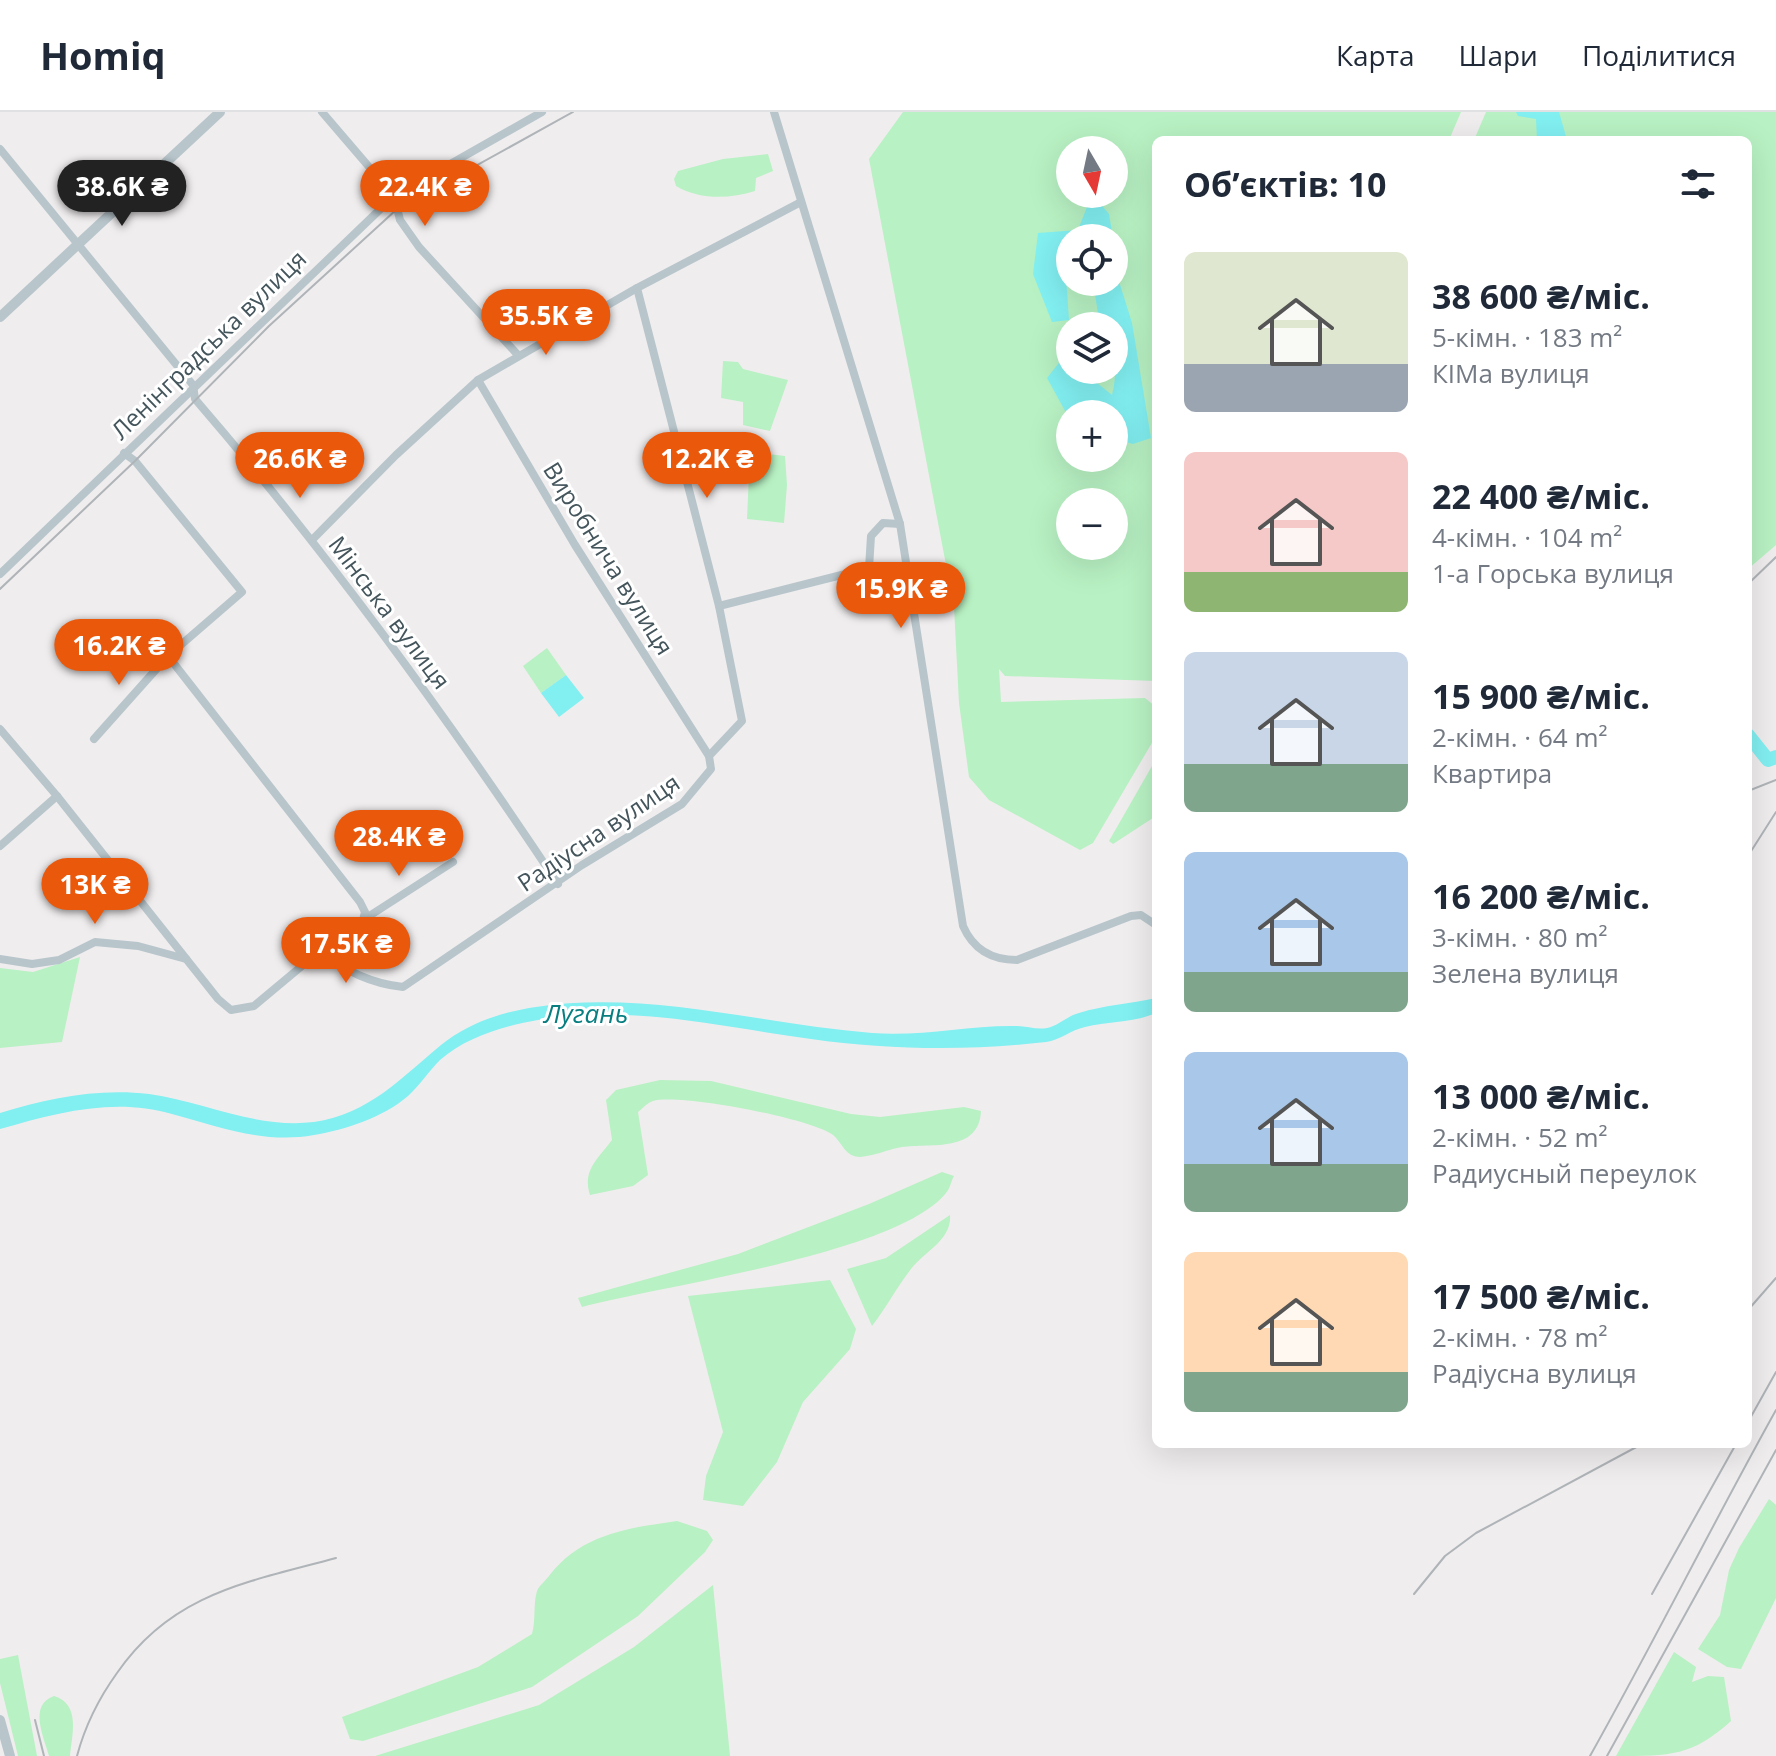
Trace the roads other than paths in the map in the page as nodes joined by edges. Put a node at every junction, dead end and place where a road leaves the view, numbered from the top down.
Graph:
1 (220, 112) edge
2 (322, 112) edge
3 (542, 112) edge
4 (774, 112) edge
5 (0, 149) edge
6 (394, 196) junction
7 (801, 202) junction
8 (77, 247) junction
9 (637, 288) junction
10 (0, 317) edge
11 (517, 354) junction
12 (478, 380) junction
13 (193, 385) junction
14 (124, 453) junction
15 (900, 524) junction
16 (312, 540) junction
17 (0, 574) edge
18 (719, 606) junction
19 (168, 656) junction
20 (0, 729) edge
21 (94, 739) dead end
22 (709, 756) junction
23 (57, 796) junction
24 (0, 846) edge
25 (453, 862) dead end
26 (558, 884) junction
27 (363, 920) junction
28 (1152, 922) edge
29 (321, 950) junction
30 (0, 959) edge
31 (187, 959) junction
32 (0, 1720) edge
33 (10, 1756) edge

1 - 8 street
2 - 6 street
3 - 6 street, Ленінградська вулиця
4 - 7 street
5 - 8 street, Мінська вулиця
6 - 11 street
6 - 13 street, Ленінградська вулиця
7 - 9 street
7 - 15 street
8 - 10 street
8 - 13 street, Мінська вулиця
9 - 11 street
9 - 18 street
11 - 12 street
12 - 16 street
12 - 22 street, Виробнича вулиця
13 - 14 street, Ленінградська вулиця
13 - 16 street, Мінська вулиця
14 - 17 street, Ленінградська вулиця
14 - 19 street
15 - 18 street
15 - 28 street
16 - 26 street, Мінська вулиця
18 - 22 street, Радіусна вулиця
19 - 21 street
19 - 27 street
20 - 23 street
22 - 26 street, Радіусна вулиця
23 - 24 street
23 - 31 street
25 - 27 street
26 - 29 street, Радіусна вулиця
27 - 29 street
29 - 31 street
30 - 31 street
32 - 33 street

